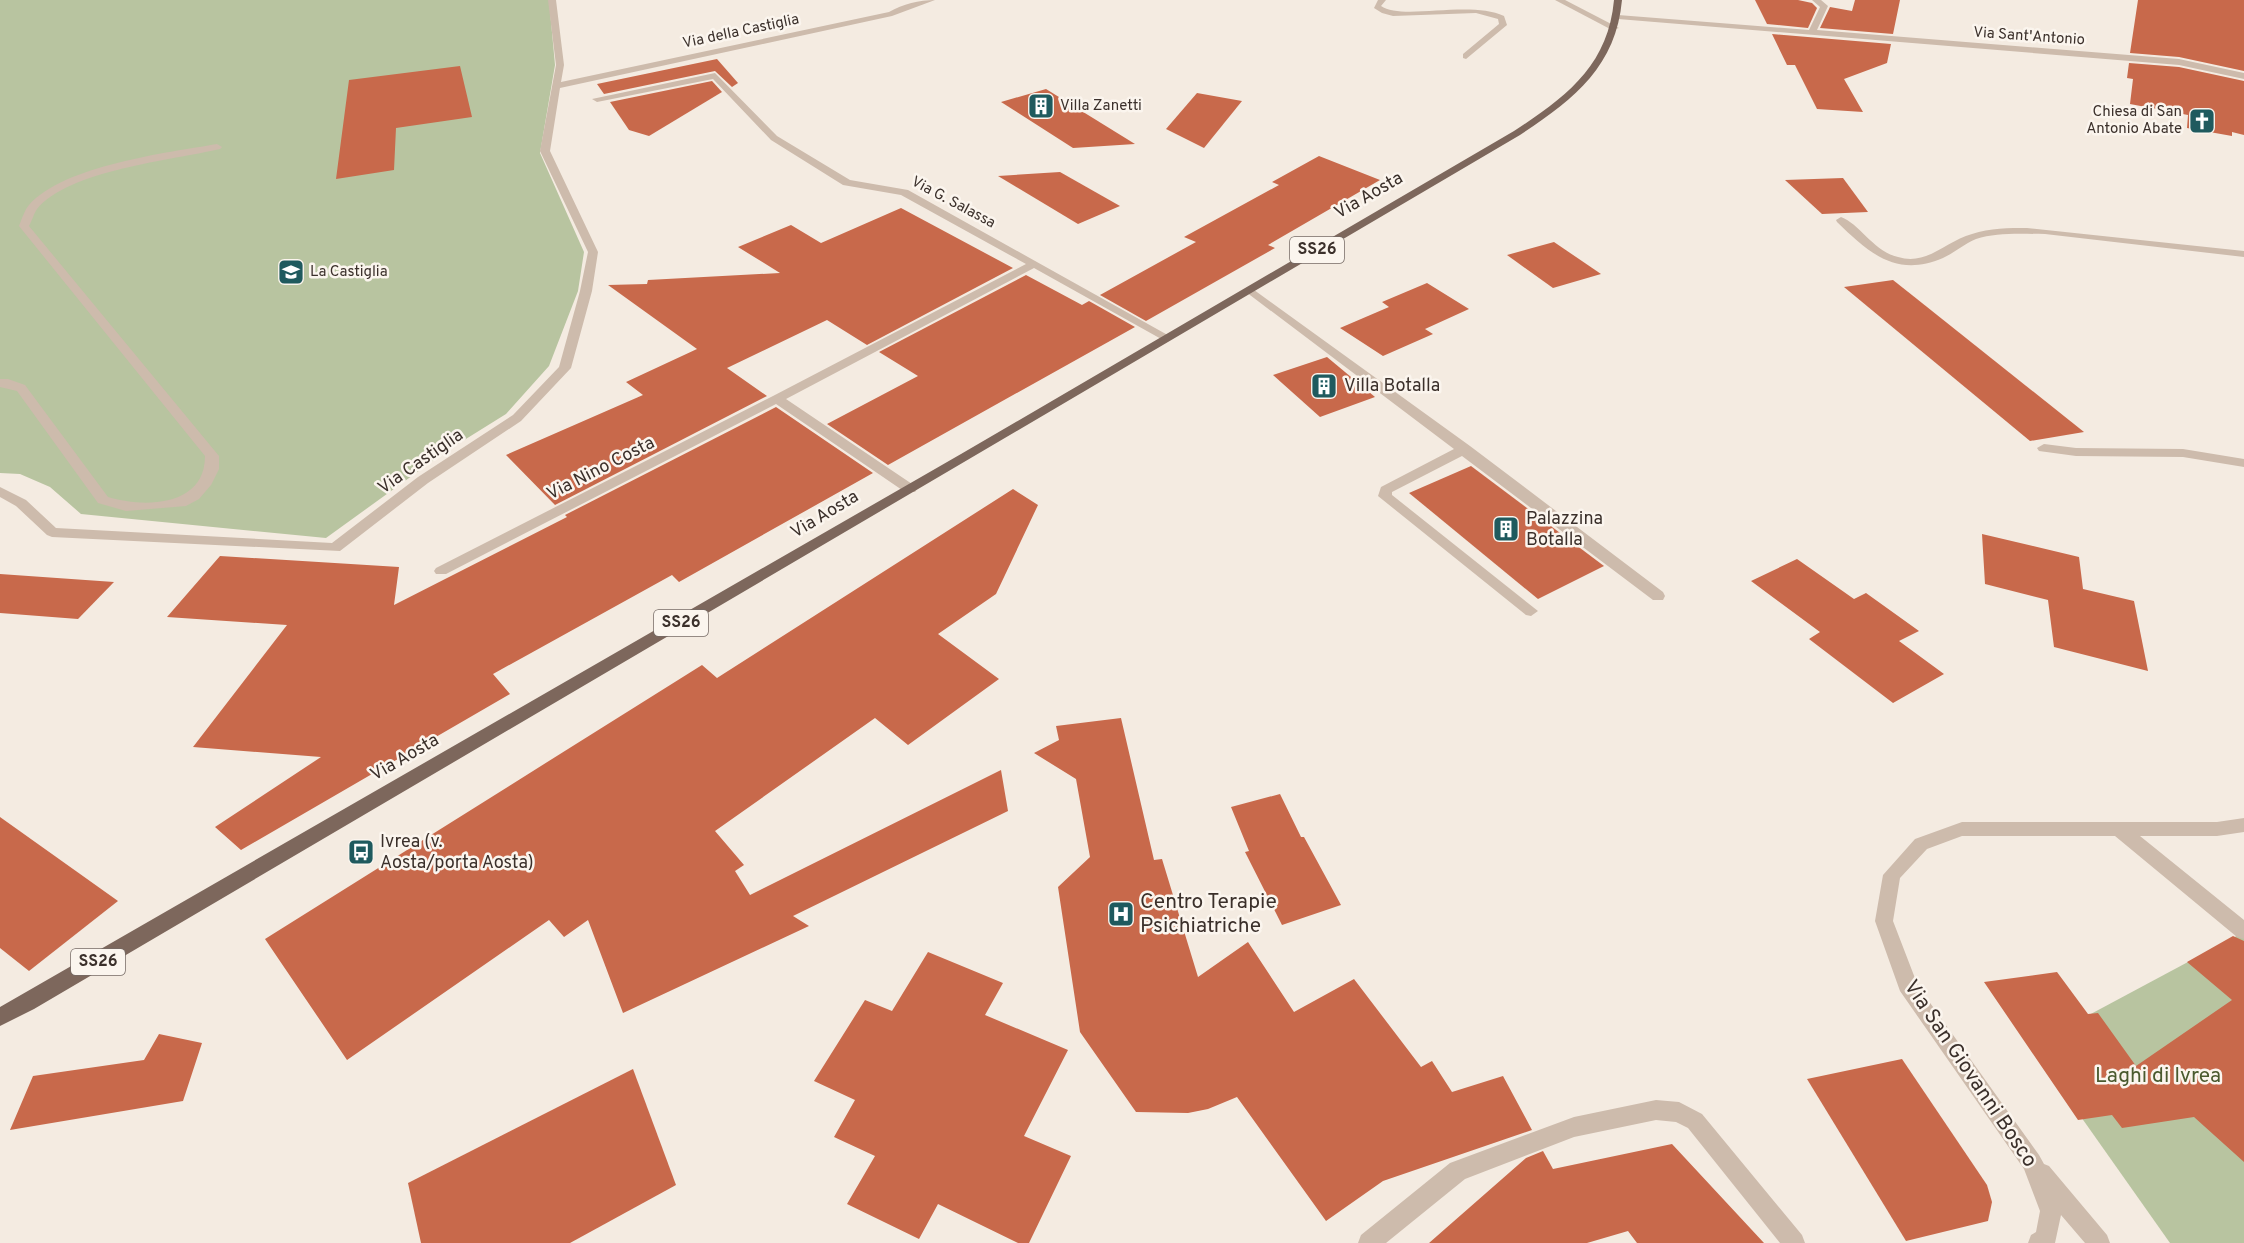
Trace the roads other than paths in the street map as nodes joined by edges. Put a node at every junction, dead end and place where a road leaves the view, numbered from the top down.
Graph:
1 (552, 0) edge
2 (931, 0) edge
3 (1382, 0) edge
4 (1559, 0) edge
5 (1618, 0) edge
6 (1816, 0) edge
7 (1825, 3) edge
8 (1618, 17) junction
9 (1615, 28) junction
10 (1811, 34) junction
11 (1466, 56) dead end
12 (2244, 76) edge
13 (556, 86) junction
14 (597, 99) dead end
15 (217, 147) dead end
16 (1841, 220) dead end
17 (2244, 254) edge
18 (1034, 264) junction
19 (1250, 290) junction
20 (1167, 338) junction
21 (0, 384) edge
22 (777, 399) junction
23 (2044, 448) dead end
24 (1465, 449) junction
25 (2244, 463) edge
26 (910, 489) junction
27 (0, 491) edge
28 (441, 571) dead end
29 (1658, 596) dead end
30 (1531, 611) dead end
31 (2244, 825) edge
32 (2117, 828) junction
33 (2244, 931) edge
34 (0, 1017) edge
35 (2032, 1162) junction
36 (1369, 1243) edge
37 (1794, 1243) edge
38 (2039, 1243) edge
39 (2099, 1243) edge

1 - 13 street, Via Castiglia
2 - 13 street, Via della Castiglia
3 - 11 street
4 - 9 street
5 - 8 main road, Via Aosta / SS26
6 - 7 street
7 - 10 street
8 - 9 main road, Via Aosta / SS26
8 - 10 street, Via Sant'Antonio
9 - 19 main road, Via Aosta / SS26
10 - 12 street, Via Sant'Antonio
13 - 27 street, Via Castiglia
14 - 18 street, Via G. Salassa
15 - 21 street
16 - 17 street
18 - 20 street, Via G. Salassa
18 - 22 street, Via Nino Costa
19 - 20 main road, Via Aosta / SS26
19 - 24 street
20 - 26 main road, Via Aosta / SS26
22 - 26 street
22 - 28 street, Via Nino Costa
23 - 25 street
24 - 29 street
24 - 30 street
26 - 34 main road, Via Aosta / SS26
31 - 32 street, Via San Giovanni Bosco
32 - 33 street
32 - 35 street, Via San Giovanni Bosco
35 - 38 street, Via San Giovanni Bosco
35 - 39 street
36 - 37 street

